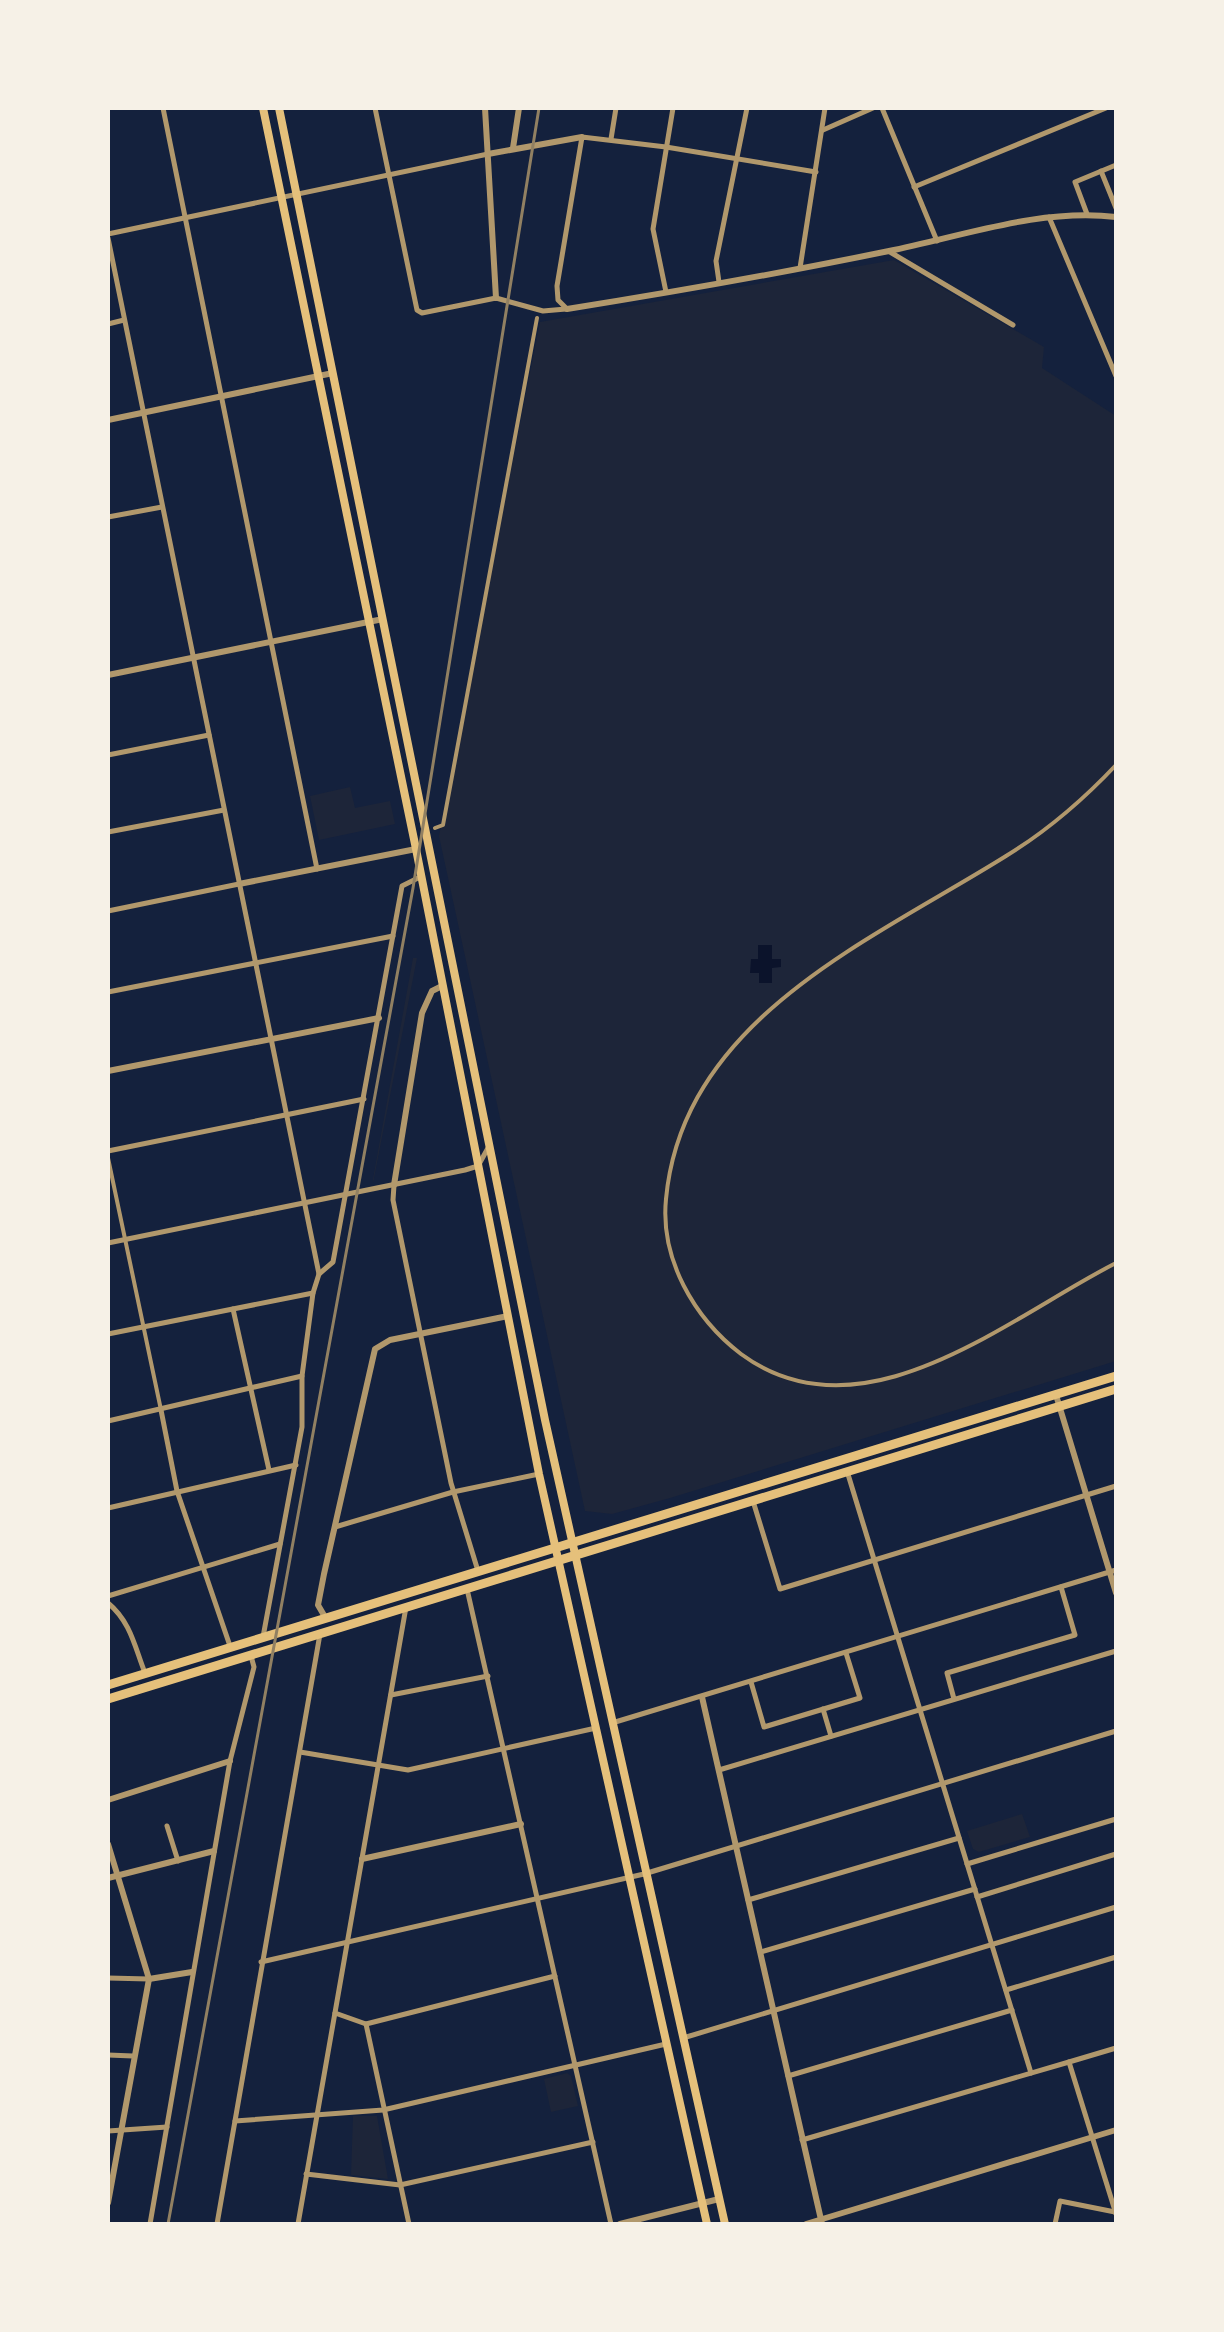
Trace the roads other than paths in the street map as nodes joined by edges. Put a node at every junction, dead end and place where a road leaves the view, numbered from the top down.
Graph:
1 (163, 108) edge
2 (263, 108) edge
3 (279, 108) edge
4 (375, 108) edge
5 (485, 108) edge
6 (519, 108) edge
7 (616, 108) edge
8 (673, 108) edge
9 (747, 108) edge
10 (825, 108) edge
11 (873, 108) edge
12 (882, 108) edge
13 (1106, 108) edge
14 (822, 130) junction
15 (582, 137) junction
16 (611, 139) junction
17 (666, 147) junction
18 (513, 148) junction
19 (488, 154) junction
20 (739, 160) junction
21 (1116, 165) edge
22 (1101, 171) junction
23 (816, 172) junction
24 (388, 175) junction
25 (914, 187) junction
26 (296, 194) junction
27 (282, 197) junction
28 (1116, 208) edge
29 (1087, 214) junction
30 (1049, 217) junction
31 (1116, 217) edge
32 (185, 218) junction
33 (108, 236) edge
34 (937, 241) junction
35 (889, 251) junction
36 (800, 268) junction
37 (719, 282) junction
38 (666, 292) junction
39 (496, 298) junction
40 (567, 309) junction
41 (537, 318) dead end
42 (124, 320) junction
43 (108, 324) edge
44 (1013, 325) dead end
45 (333, 373) junction
46 (1116, 376) edge
47 (318, 377) junction
48 (221, 397) junction
49 (143, 413) junction
50 (108, 420) edge
51 (162, 507) junction
52 (108, 517) edge
53 (383, 619) junction
54 (369, 622) junction
55 (272, 643) junction
56 (194, 658) junction
57 (108, 675) edge
58 (209, 735) junction
59 (108, 755) edge
60 (1116, 765) edge
61 (224, 810) junction
62 (435, 828) dead end
63 (108, 832) edge
64 (416, 849) junction
65 (317, 869) junction
66 (422, 876) junction
67 (239, 884) junction
68 (108, 911) edge
69 (393, 936) junction
70 (255, 962) junction
71 (442, 986) junction
72 (108, 992) edge
73 (379, 1018) junction
74 (271, 1038) junction
75 (108, 1071) edge
76 (364, 1099) junction
77 (287, 1114) junction
78 (489, 1147) junction
79 (108, 1151) edge
80 (108, 1158) edge
81 (478, 1166) junction
82 (394, 1185) junction
83 (345, 1195) junction
84 (306, 1203) junction
85 (124, 1240) junction
86 (108, 1243) edge
87 (1116, 1263) edge
88 (319, 1274) junction
89 (313, 1293) junction
90 (233, 1309) junction
91 (508, 1316) junction
92 (144, 1327) junction
93 (108, 1334) edge
94 (421, 1334) junction
95 (302, 1376) junction
96 (1116, 1376) edge
97 (249, 1387) junction
98 (1116, 1389) edge
99 (1056, 1395) junction
100 (1059, 1406) junction
101 (161, 1410) junction
102 (108, 1421) edge
103 (296, 1465) junction
104 (269, 1470) junction
105 (847, 1471) junction
106 (539, 1474) junction
107 (1116, 1486) edge
108 (177, 1491) junction
109 (453, 1492) junction
110 (1088, 1495) junction
111 (753, 1500) junction
112 (108, 1508) edge
113 (335, 1527) junction
114 (571, 1541) junction
115 (280, 1544) junction
116 (555, 1546) junction
117 (574, 1555) junction
118 (559, 1560) junction
119 (875, 1560) junction
120 (203, 1566) junction
121 (478, 1571) junction
122 (1113, 1571) edge
123 (1061, 1587) junction
124 (467, 1588) junction
125 (1116, 1593) edge
126 (108, 1596) edge
127 (108, 1603) edge
128 (406, 1606) junction
129 (325, 1617) junction
130 (320, 1633) junction
131 (263, 1638) junction
132 (898, 1638) junction
133 (231, 1647) junction
134 (1116, 1651) edge
135 (846, 1653) junction
136 (251, 1656) junction
137 (145, 1673) junction
138 (488, 1675) junction
139 (751, 1682) junction
140 (108, 1685) edge
141 (391, 1695) junction
142 (702, 1697) junction
143 (108, 1699) edge
144 (954, 1699) junction
145 (823, 1709) junction
146 (920, 1709) junction
147 (611, 1723) junction
148 (596, 1728) junction
149 (1116, 1731) edge
150 (831, 1736) junction
151 (503, 1748) junction
152 (300, 1752) junction
153 (230, 1761) junction
154 (378, 1767) junction
155 (719, 1770) junction
156 (943, 1783) junction
157 (108, 1800) edge
158 (1116, 1819) edge
159 (521, 1824) junction
160 (167, 1826) dead end
161 (959, 1838) junction
162 (108, 1844) edge
163 (736, 1846) junction
164 (214, 1851) junction
165 (1116, 1854) edge
166 (362, 1859) junction
167 (178, 1861) junction
168 (967, 1864) junction
169 (644, 1874) junction
170 (119, 1877) junction
171 (108, 1878) edge
172 (629, 1878) junction
173 (975, 1889) junction
174 (977, 1897) junction
175 (747, 1900) junction
176 (538, 1901) junction
177 (1116, 1907) edge
178 (348, 1941) junction
179 (992, 1944) junction
180 (761, 1952) junction
181 (1116, 1957) edge
182 (261, 1962) junction
183 (192, 1972) junction
184 (555, 1976) junction
185 (108, 1978) edge
186 (149, 1979) junction
187 (1006, 1990) junction
188 (1012, 2010) junction
189 (774, 2011) junction
190 (335, 2013) junction
191 (366, 2024) junction
192 (683, 2038) junction
193 (667, 2043) junction
194 (1116, 2048) edge
195 (108, 2055) edge
196 (133, 2056) junction
197 (1069, 2062) junction
198 (574, 2064) junction
199 (1031, 2073) junction
200 (788, 2076) junction
201 (383, 2110) junction
202 (317, 2113) junction
203 (235, 2121) junction
204 (167, 2127) junction
205 (1116, 2130) edge
206 (108, 2131) edge
207 (122, 2131) junction
208 (1092, 2137) junction
209 (802, 2140) junction
210 (593, 2142) junction
211 (306, 2174) junction
212 (400, 2185) junction
213 (719, 2199) junction
214 (108, 2203) edge
215 (702, 2204) junction
216 (1116, 2213) edge
217 (822, 2222) edge
218 (150, 2224) edge
219 (217, 2224) edge
220 (298, 2224) edge
221 (409, 2224) edge
222 (611, 2224) edge
223 (620, 2224) edge
224 (707, 2224) edge
225 (725, 2224) edge
226 (806, 2224) edge
227 (1055, 2224) edge

1 - 32 street
2 - 27 main road
3 - 26 main road
4 - 24 street
5 - 19 street
6 - 18 street
7 - 16 street
8 - 17 street
9 - 20 street
10 - 14 street
11 - 14 street
12 - 25 street
13 - 25 street
14 - 23 street
15 - 16 street
15 - 18 street
15 - 40 street
16 - 17 street
17 - 20 street
17 - 38 street
18 - 19 street
19 - 24 street
19 - 39 street
20 - 23 street
20 - 37 street
21 - 22 street
22 - 28 street
22 - 29 street
23 - 36 street
24 - 26 street
24 - 39 street
25 - 34 street
26 - 27 street
26 - 45 main road
27 - 32 street
27 - 47 main road
29 - 30 street
29 - 31 street
30 - 34 street
30 - 46 street
32 - 33 street
32 - 48 street
33 - 42 street
34 - 35 street
35 - 36 street
35 - 44 street
36 - 37 street
37 - 38 street
38 - 40 street
39 - 40 street
41 - 62 street
42 - 43 street
42 - 49 street
45 - 47 street
45 - 53 main road
47 - 48 street
47 - 54 main road
48 - 49 street
48 - 55 street
49 - 50 street
49 - 51 street
51 - 52 street
51 - 56 street
53 - 54 street
53 - 78 main road
54 - 55 street
54 - 64 main road
55 - 56 street
55 - 65 street
56 - 57 street
56 - 58 street
58 - 59 street
58 - 61 street
60 - 87 street
61 - 63 street
61 - 67 street
64 - 65 street
64 - 66 main road
65 - 67 street
66 - 69 street
66 - 71 main road
67 - 68 street
67 - 70 street
69 - 70 street
69 - 73 street
70 - 72 street
70 - 74 street
71 - 81 main road
71 - 82 street
73 - 74 street
73 - 76 street
74 - 75 street
74 - 77 street
76 - 77 street
76 - 83 street
77 - 79 street
77 - 84 street
78 - 81 street
78 - 114 main road
80 - 85 street
81 - 82 street
81 - 91 main road
82 - 83 street
82 - 94 street
83 - 84 street
83 - 88 street
84 - 85 street
84 - 88 street
85 - 86 street
85 - 92 street
88 - 89 street
89 - 90 street
89 - 95 street
90 - 92 street
90 - 97 street
91 - 94 street
91 - 106 main road
92 - 93 street
92 - 101 street
94 - 109 street
94 - 113 street
95 - 97 street
95 - 103 street
96 - 99 highway
97 - 101 street
97 - 104 street
98 - 100 highway
99 - 100 street
99 - 114 highway
100 - 105 highway
100 - 110 street
101 - 102 street
101 - 108 street
103 - 104 street
103 - 115 street
104 - 108 street
105 - 111 highway
105 - 119 street
106 - 109 street
106 - 116 main road
107 - 110 street
108 - 112 street
108 - 120 street
109 - 113 street
109 - 121 street
110 - 119 street
110 - 122 street
111 - 117 highway
111 - 119 street
113 - 129 street
114 - 116 highway
114 - 117 main road
115 - 120 street
115 - 131 street
116 - 118 main road
116 - 121 highway
117 - 118 highway
117 - 147 main road
118 - 124 highway
118 - 148 main road
119 - 132 street
120 - 126 street
120 - 133 street
121 - 129 highway
122 - 123 street
122 - 125 street
123 - 132 street
123 - 144 street
124 - 128 highway
124 - 138 street
127 - 137 street
128 - 130 highway
128 - 141 street
129 - 131 highway
130 - 136 highway
130 - 152 street
131 - 133 highway
132 - 135 street
132 - 146 street
133 - 137 highway
134 - 144 street
135 - 139 street
135 - 145 street
136 - 143 highway
136 - 153 street
137 - 140 highway
138 - 141 street
138 - 151 street
139 - 142 street
139 - 145 street
141 - 154 street
142 - 147 street
142 - 155 street
144 - 146 street
145 - 150 street
146 - 150 street
146 - 156 street
147 - 169 main road
148 - 151 street
148 - 172 main road
149 - 156 street
150 - 155 street
151 - 154 street
151 - 159 street
152 - 154 street
152 - 182 street
153 - 157 street
153 - 164 street
154 - 166 street
155 - 163 street
156 - 161 street
156 - 163 street
158 - 168 street
159 - 166 street
159 - 176 street
160 - 167 street
161 - 168 street
161 - 175 street
162 - 170 street
163 - 169 street
163 - 175 street
164 - 167 street
164 - 183 street
165 - 174 street
166 - 178 street
167 - 170 street
168 - 173 street
169 - 172 street
169 - 192 main road
170 - 171 street
170 - 186 street
172 - 176 street
172 - 193 main road
173 - 174 street
173 - 180 street
174 - 179 street
175 - 180 street
176 - 178 street
176 - 184 street
177 - 179 street
178 - 182 street
178 - 190 street
179 - 187 street
179 - 189 street
180 - 189 street
181 - 187 street
182 - 203 street
183 - 186 street
183 - 204 street
184 - 191 street
184 - 198 street
185 - 186 street
186 - 196 street
187 - 188 street
188 - 199 street
188 - 200 street
189 - 192 street
189 - 200 street
190 - 191 street
190 - 202 street
191 - 201 street
192 - 213 main road
193 - 198 street
193 - 215 main road
194 - 197 street
195 - 196 street
196 - 207 street
197 - 199 street
197 - 208 street
198 - 201 street
198 - 210 street
199 - 209 street
200 - 209 street
201 - 202 street
201 - 212 street
202 - 203 street
202 - 211 street
203 - 219 street
204 - 207 street
204 - 218 street
205 - 208 street
206 - 207 street
207 - 214 street
208 - 216 street
208 - 217 street
209 - 217 street
210 - 212 street
210 - 222 street
211 - 212 street
211 - 220 street
212 - 221 street
213 - 215 street
213 - 225 main road
215 - 223 street
215 - 224 main road
216 - 227 street
217 - 226 street

